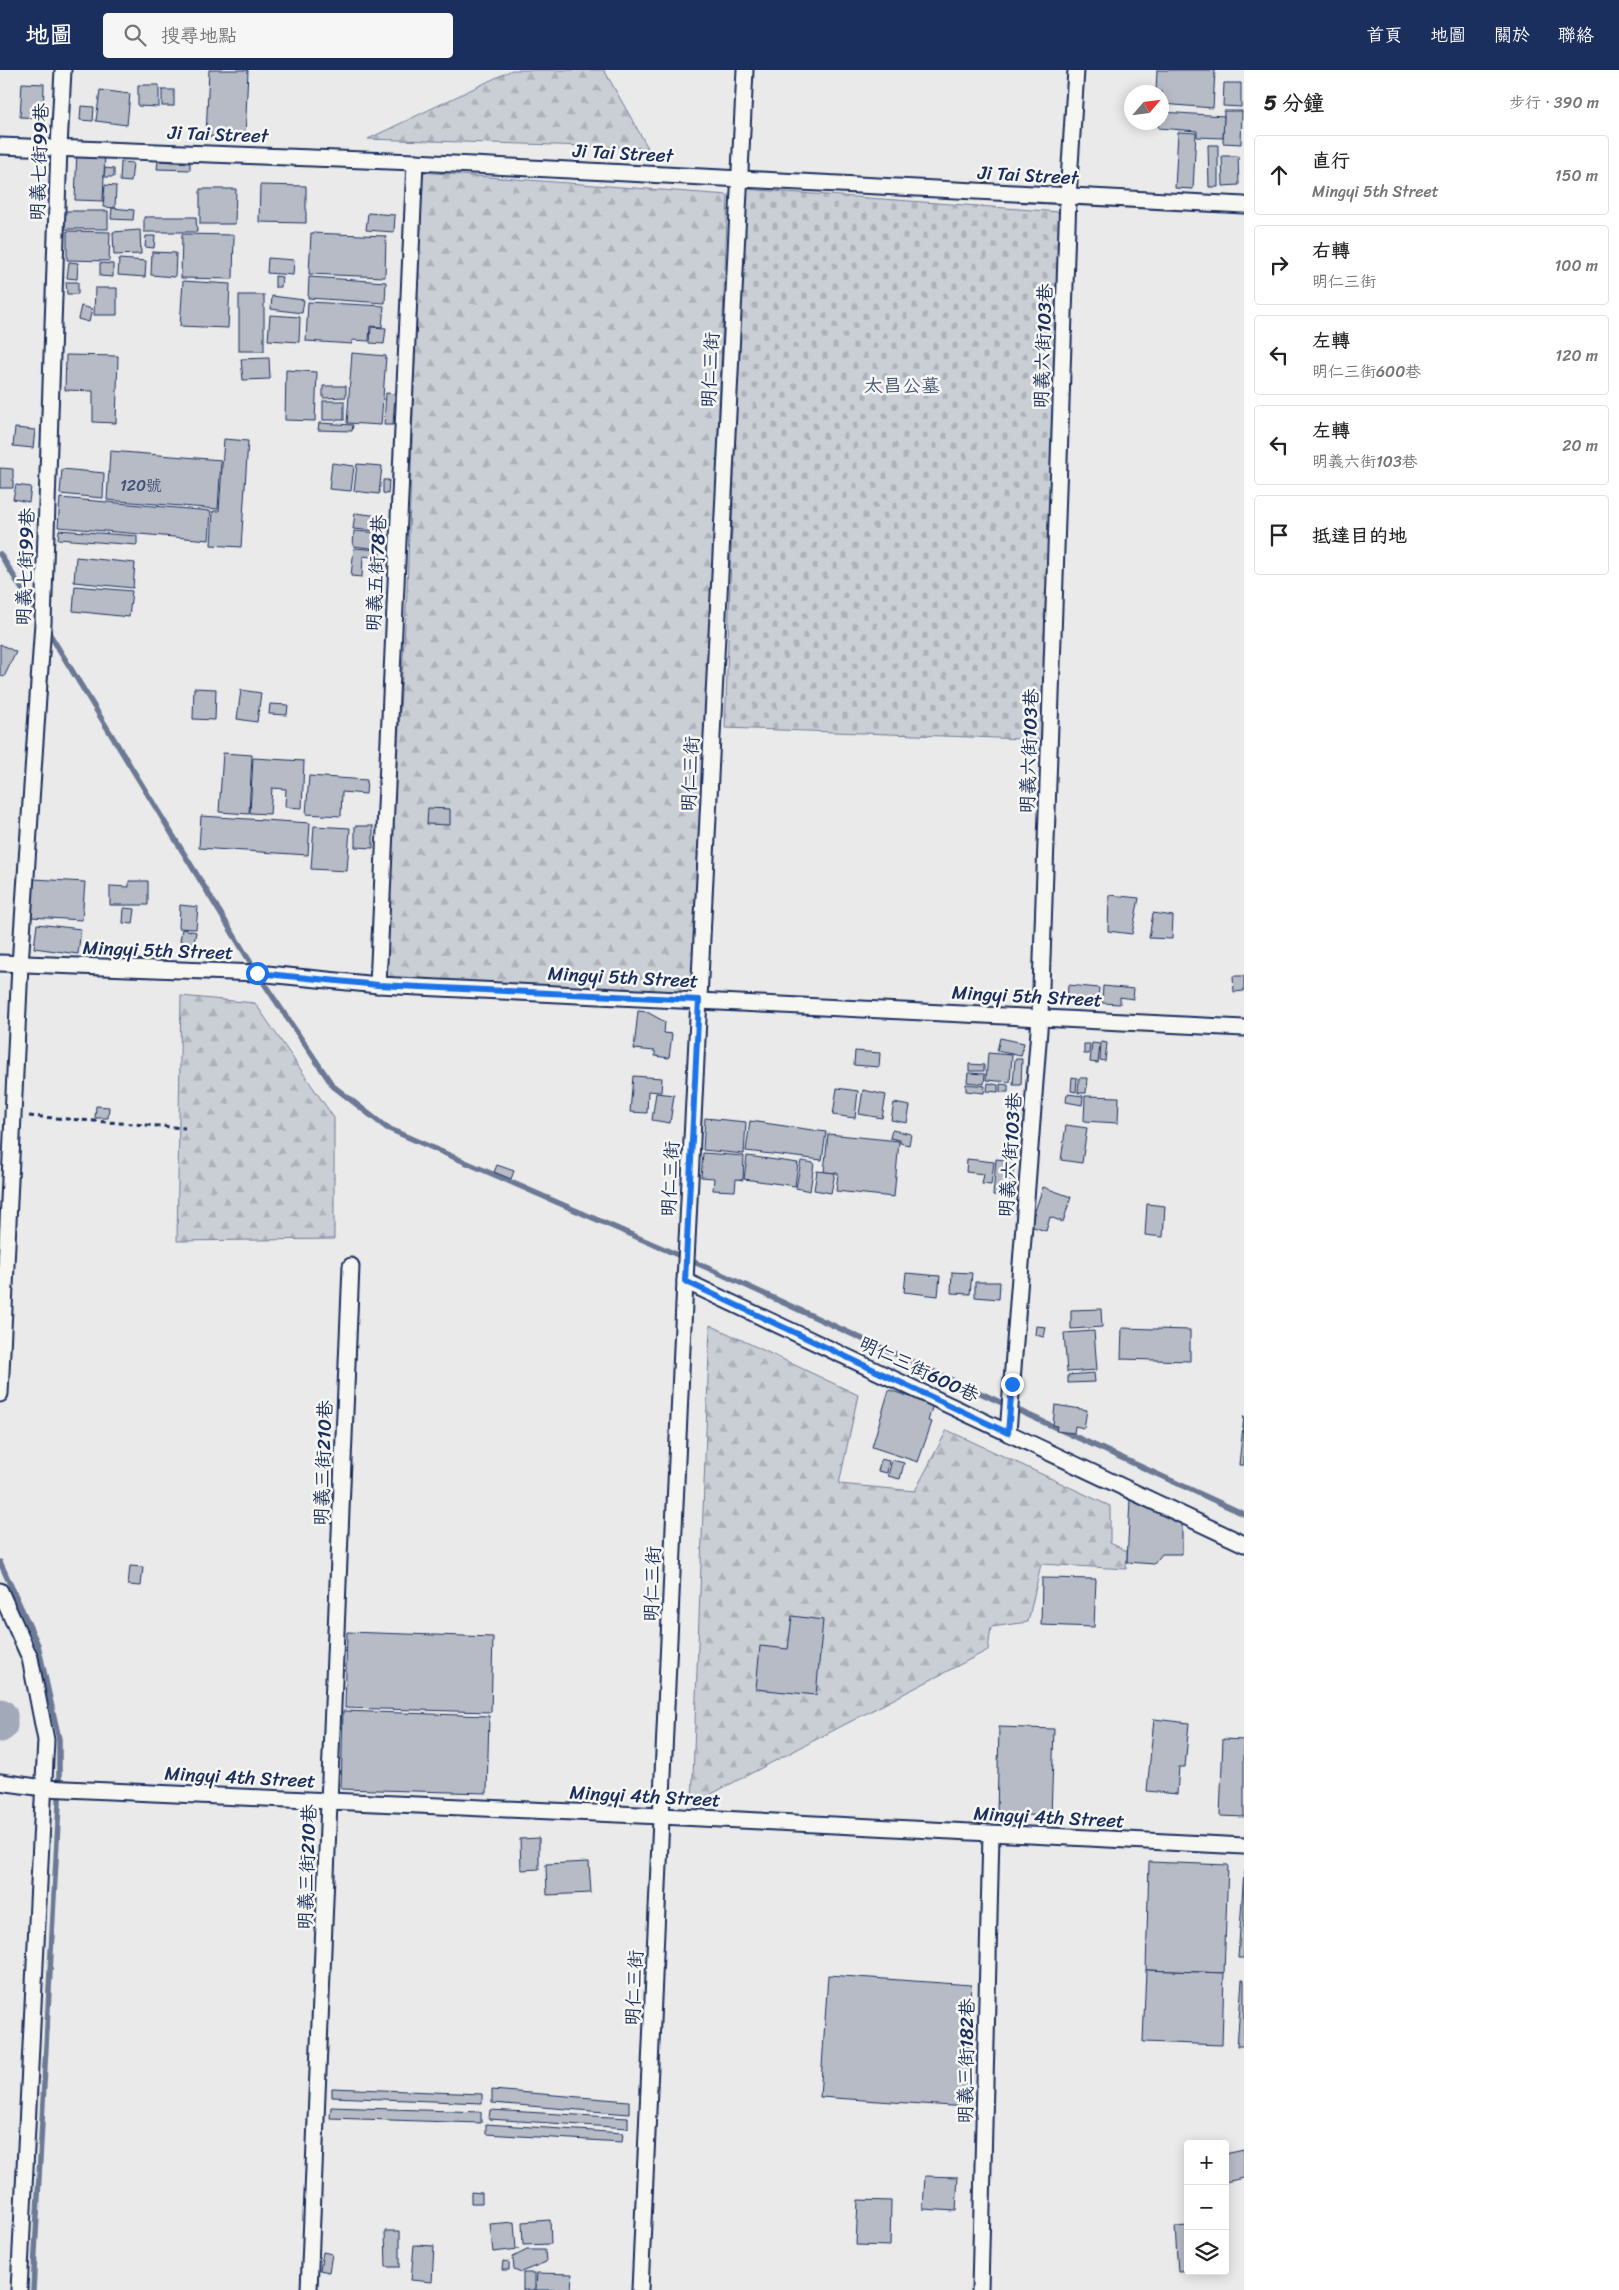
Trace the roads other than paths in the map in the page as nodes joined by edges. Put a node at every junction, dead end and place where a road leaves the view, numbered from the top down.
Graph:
1 (63, 70) edge
2 (745, 70) edge
3 (1076, 70) edge
4 (0, 146) edge
5 (59, 147) junction
6 (415, 162) junction
7 (740, 178) junction
8 (1068, 197) junction
9 (1244, 205) edge
10 (0, 963) edge
11 (20, 965) junction
12 (378, 985) junction
13 (699, 1000) junction
14 (1040, 1017) junction
15 (1244, 1028) edge
16 (351, 1266) dead end
17 (686, 1267) junction
18 (0, 1394) edge
19 (1008, 1433) junction
20 (1244, 1544) edge
21 (0, 1591) edge
22 (0, 1782) edge
23 (44, 1788) junction
24 (330, 1802) junction
25 (662, 1816) junction
26 (991, 1834) junction
27 (1244, 1846) edge
28 (19, 2290) edge
29 (309, 2290) edge
30 (640, 2290) edge
31 (980, 2290) edge

1 - 5 street, 明義七街99巷
2 - 7 street, 明仁三街
3 - 8 street, 明義六街103巷
4 - 5 street, Ji Tai Street
5 - 6 street, Ji Tai Street
5 - 11 street, 明義七街99巷
6 - 7 street, Ji Tai Street
6 - 12 street, 明義五街78巷
7 - 8 street, Ji Tai Street
7 - 13 street, 明仁三街
8 - 9 street, Ji Tai Street
8 - 14 street, 明義六街103巷
10 - 11 street, Mingyi 5th Street
11 - 12 street, Mingyi 5th Street
11 - 18 street, 明義七街99巷
12 - 13 street, Mingyi 5th Street
13 - 14 street, Mingyi 5th Street
13 - 17 street, 明仁三街
14 - 15 street, Mingyi 5th Street
14 - 19 street, 明義六街103巷
16 - 24 street, 明義三街210巷
17 - 19 street, 明仁三街600巷
17 - 25 street, 明仁三街
19 - 20 street, 明仁三街600巷
21 - 23 street
22 - 23 street, Mingyi 4th Street
23 - 24 street, Mingyi 4th Street
23 - 28 street
24 - 25 street, Mingyi 4th Street
24 - 29 street, 明義三街210巷
25 - 26 street, Mingyi 4th Street
25 - 30 street, 明仁三街
26 - 27 street, Mingyi 4th Street
26 - 31 street, 明義三街182巷

